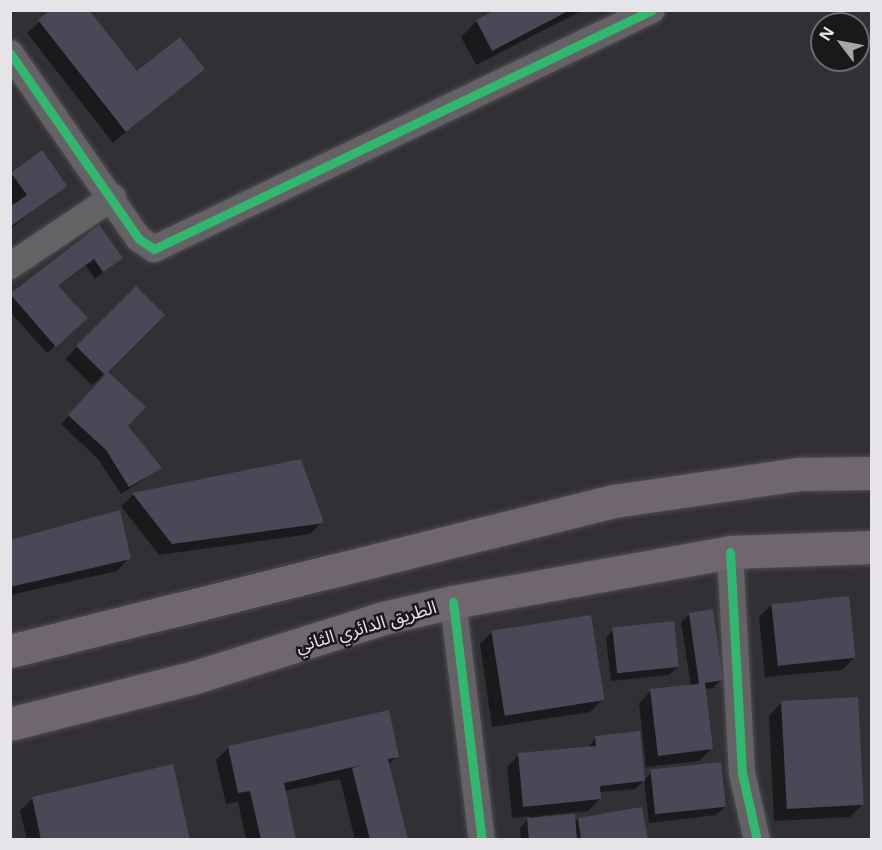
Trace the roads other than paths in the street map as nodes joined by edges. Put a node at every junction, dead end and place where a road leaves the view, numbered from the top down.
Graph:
1 (652, 10) edge
2 (10, 53) edge
3 (113, 197) junction
4 (10, 266) edge
5 (872, 473) edge
6 (872, 547) edge
7 (730, 552) junction
8 (453, 602) junction
9 (10, 651) edge
10 (10, 724) edge
11 (482, 840) edge
12 (757, 840) edge

1 - 3 street
2 - 3 street
3 - 4 street
5 - 9 main road
6 - 7 main road, الطريق الدائري الثاني
7 - 8 main road, الطريق الدائري الثاني
7 - 12 street
8 - 10 main road, الطريق الدائري الثاني
8 - 11 street

